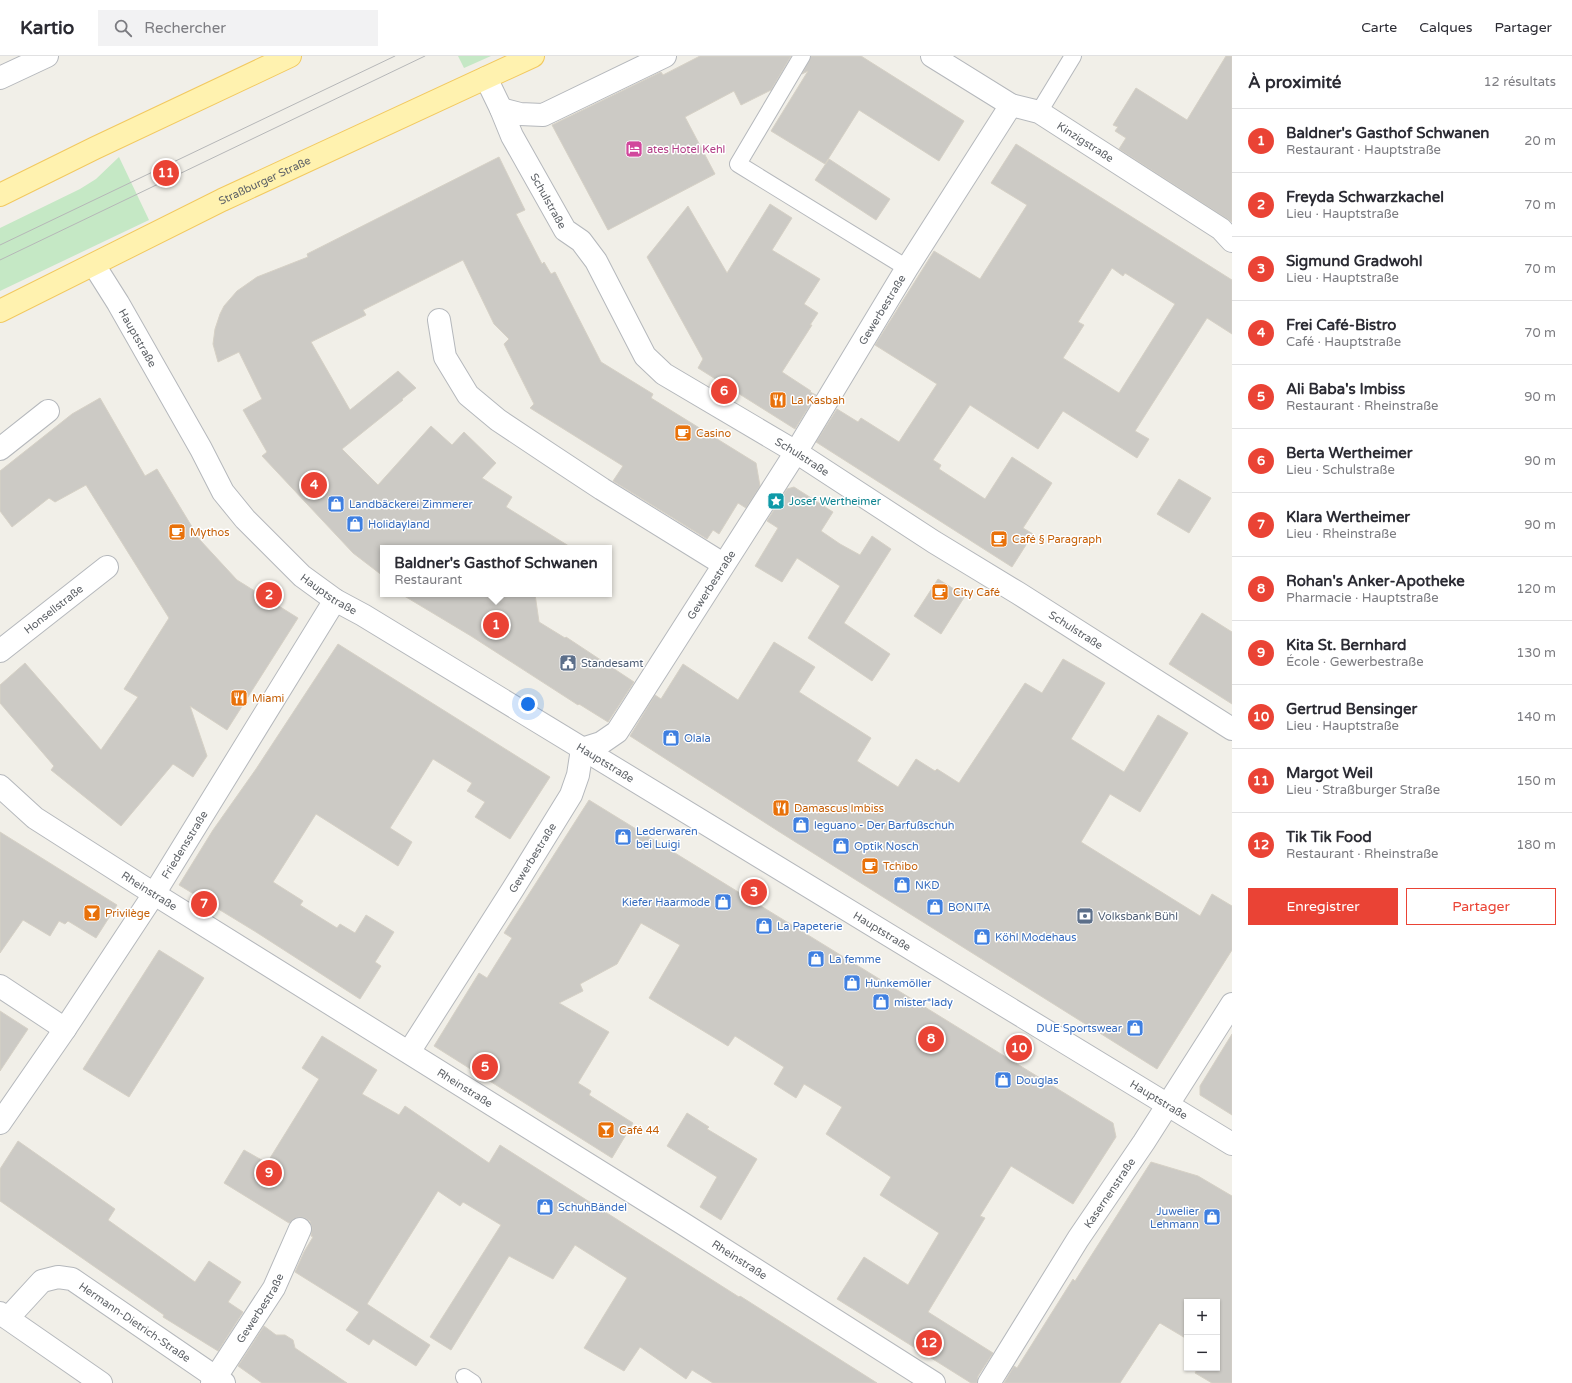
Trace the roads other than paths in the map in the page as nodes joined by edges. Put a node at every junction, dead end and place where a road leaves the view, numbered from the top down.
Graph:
1 (47, 56) edge
2 (290, 56) edge
3 (533, 56) edge
4 (665, 56) edge
5 (802, 56) edge
6 (932, 56) edge
7 (1073, 56) edge
8 (0, 78) edge
9 (486, 78) junction
10 (1011, 105) junction
11 (501, 109) junction
12 (1039, 112) junction
13 (0, 195) edge
14 (1232, 240) edge
15 (94, 265) junction
16 (907, 268) junction
17 (0, 312) edge
18 (439, 320) dead end
19 (48, 411) dead end
20 (0, 449) edge
21 (796, 452) junction
22 (723, 564) junction
23 (107, 567) dead end
24 (335, 600) junction
25 (0, 651) edge
26 (1232, 729) edge
27 (582, 749) junction
28 (0, 786) edge
29 (154, 894) junction
30 (0, 986) edge
31 (1232, 1004) edge
32 (65, 1029) junction
33 (409, 1052) junction
34 (1168, 1105) junction
35 (0, 1124) edge
36 (1232, 1144) edge
37 (300, 1229) dead end
38 (4, 1315) edge
39 (217, 1381) edge
40 (101, 1383) edge
41 (934, 1383) edge
42 (989, 1383) edge

1 - 8 street
2 - 13 main road
3 - 9 main road, Straßburger Straße
4 - 11 street
5 - 16 lane
6 - 10 street, Kinzigstraße
7 - 12 lane
9 - 11 street, Schulstraße
9 - 15 main road, Straßburger Straße
10 - 12 street, Kinzigstraße
10 - 16 street, Gewerbestraße
11 - 21 street, Schulstraße
12 - 14 street, Kinzigstraße
15 - 17 main road, Straßburger Straße
15 - 24 street, Hauptstraße
16 - 21 street, Gewerbestraße
18 - 22 street
19 - 20 street
21 - 22 street, Gewerbestraße
21 - 26 street, Schulstraße
22 - 27 street, Gewerbestraße
23 - 25 street, Honsellstraße
24 - 27 street, Hauptstraße
24 - 29 street, Friedensstraße
27 - 33 street, Gewerbestraße
27 - 34 street, Hauptstraße
28 - 29 street, Rheinstraße
29 - 32 street, Friedensstraße
29 - 33 street, Rheinstraße
30 - 32 street
31 - 34 street, Kasernenstraße
32 - 35 street, Friedensstraße
33 - 41 street, Rheinstraße
34 - 36 street, Hauptstraße
34 - 42 street, Kasernenstraße
37 - 39 street, Gewerbestraße
38 - 39 street, Hermann-Dietrich-Straße
38 - 40 street, Hermann-Dietrich-Straße

